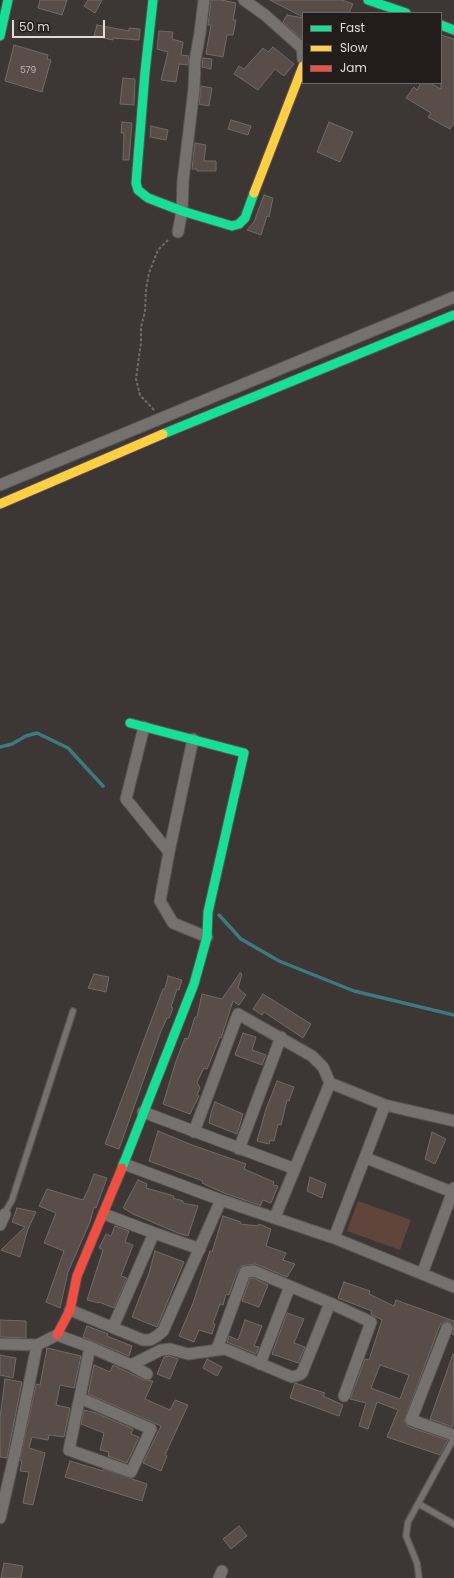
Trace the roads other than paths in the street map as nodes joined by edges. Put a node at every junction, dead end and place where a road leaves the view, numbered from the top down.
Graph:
1 (8, 0) edge
2 (153, 0) edge
3 (204, 0) edge
4 (244, 0) edge
5 (368, 0) edge
6 (403, 12) edge
7 (442, 25) edge
8 (454, 30) edge
9 (0, 36) edge
10 (302, 48) edge
11 (302, 69) edge
12 (182, 211) junction
13 (178, 232) road end
14 (454, 297) edge
15 (454, 315) edge
16 (0, 485) edge
17 (0, 504) edge
18 (130, 723) dead end
19 (144, 727) junction
20 (193, 739) junction
21 (169, 852) junction
22 (207, 937) junction
23 (73, 1011) dead end
24 (281, 1037) junction
25 (330, 1083) junction
26 (385, 1105) junction
27 (143, 1112) junction
28 (454, 1121) edge
29 (194, 1132) junction
30 (239, 1149) junction
31 (366, 1158) junction
32 (124, 1164) junction
33 (295, 1169) junction
34 (453, 1190) edge
35 (221, 1200) junction
36 (2, 1213) edge
37 (104, 1214) junction
38 (275, 1217) junction
39 (0, 1225) edge
40 (154, 1233) junction
41 (334, 1238) junction
42 (200, 1249) junction
43 (422, 1274) junction
44 (290, 1286) junction
45 (454, 1287) edge
46 (330, 1303) junction
47 (70, 1310) junction
48 (113, 1327) junction
49 (447, 1328) dead end
50 (57, 1335) junction
51 (0, 1344) edge
52 (37, 1345) junction
53 (90, 1347) junction
54 (217, 1349) junction
55 (260, 1364) junction
56 (131, 1365) junction
57 (148, 1374) dead end
58 (344, 1396) dead end
59 (80, 1398) junction
60 (454, 1437) edge
61 (419, 1504) junction
62 (0, 1518) edge
63 (454, 1524) edge
64 (419, 1578) edge

1 - 9 street
2 - 12 street
3 - 12 street
4 - 10 street
5 - 6 street
7 - 8 street
11 - 12 street
12 - 13 street
14 - 16 street
15 - 17 street
18 - 19 street
19 - 20 street
19 - 21 street
20 - 21 street
20 - 22 street
21 - 22 street
22 - 27 street
23 - 36 lane
24 - 25 street
24 - 29 street
24 - 30 street
25 - 26 street
25 - 33 street
26 - 28 street
26 - 31 street
27 - 29 street
27 - 32 street
29 - 30 street
30 - 33 street
31 - 34 street
31 - 41 street
32 - 35 street
32 - 37 street
33 - 38 street
34 - 43 street
35 - 38 street
35 - 42 street
36 - 39 street
37 - 40 street
37 - 47 street
38 - 41 street
40 - 42 street
40 - 48 street
41 - 43 street
42 - 48 street
43 - 45 street
44 - 46 street
44 - 54 street
44 - 55 street
46 - 55 street
46 - 58 street
47 - 48 street
47 - 50 street
49 - 60 street
50 - 52 street
50 - 53 street
51 - 52 street
52 - 62 street
53 - 56 street
53 - 59 street
54 - 55 street
54 - 56 street
56 - 57 street
59 - 59 street
60 - 61 lane
61 - 63 lane
61 - 64 lane

